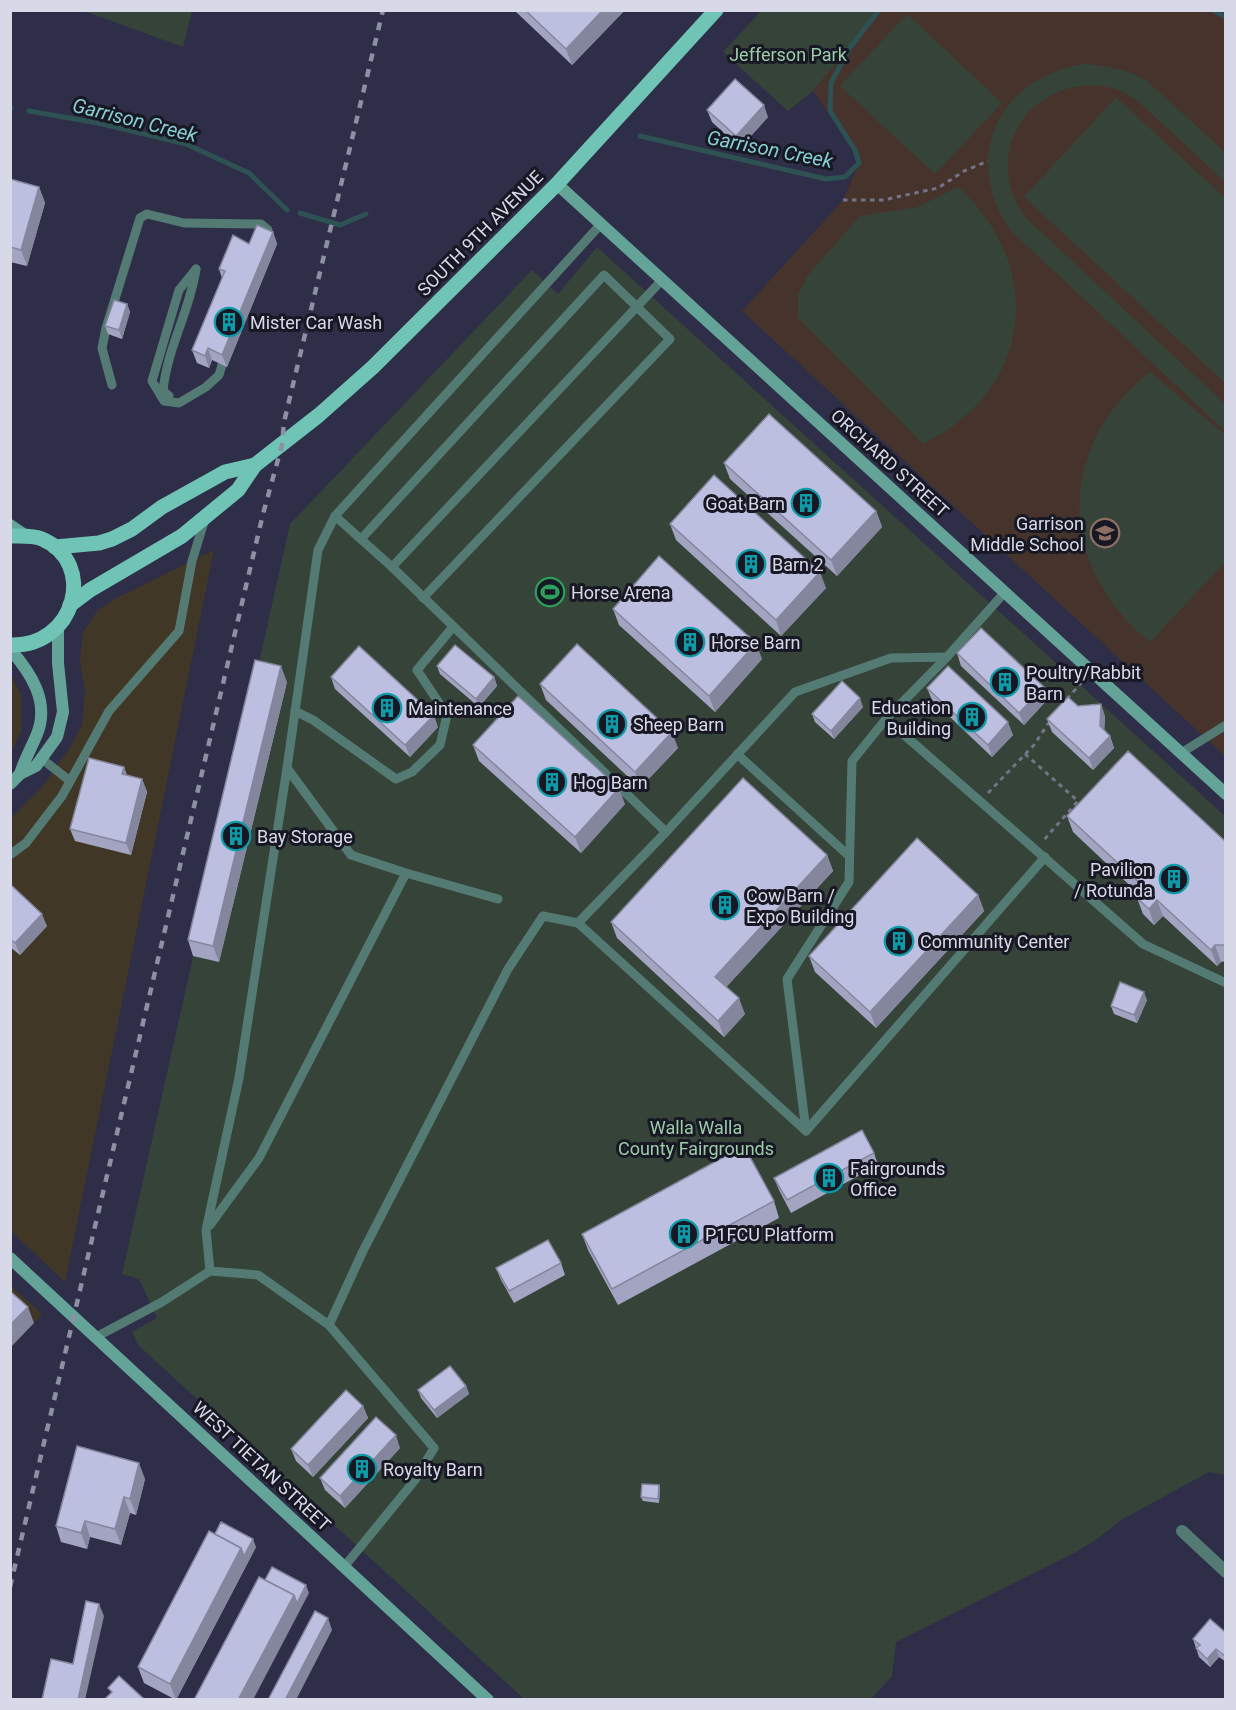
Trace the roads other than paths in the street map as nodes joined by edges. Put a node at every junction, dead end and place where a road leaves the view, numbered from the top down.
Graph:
1 (716, 10) edge
2 (557, 184) junction
3 (601, 224) junction
4 (268, 240) edge
5 (196, 269) dead end
6 (662, 280) junction
7 (636, 307) junction
8 (222, 365) edge
9 (112, 385) dead end
10 (255, 465) junction
11 (335, 516) junction
12 (206, 517) junction
13 (10, 525) edge
14 (18, 536) edge
15 (361, 539) junction
16 (55, 547) junction
17 (392, 567) junction
18 (1005, 592) junction
19 (423, 598) junction
20 (70, 605) junction
21 (58, 627) junction
22 (453, 627) junction
23 (10, 647) edge
24 (947, 657) junction
25 (295, 711) junction
26 (886, 719) junction
27 (1226, 725) edge
28 (1181, 753) junction
29 (737, 754) junction
30 (42, 759) junction
31 (287, 768) junction
32 (20, 774) junction
33 (70, 781) junction
34 (10, 784) edge
35 (1226, 794) edge
36 (666, 832) junction
37 (10, 854) edge
38 (849, 856) junction
39 (1045, 858) junction
40 (406, 873) junction
41 (498, 899) dead end
42 (578, 923) junction
43 (1226, 983) edge
44 (806, 1131) junction
45 (206, 1230) junction
46 (10, 1258) edge
47 (210, 1271) junction
48 (329, 1325) junction
49 (96, 1337) junction
50 (1182, 1531) dead end
51 (344, 1567) junction
52 (1226, 1572) edge
53 (488, 1700) edge

1 - 2 main road, SOUTH 9TH AVENUE
2 - 3 main road, ORCHARD STREET
2 - 10 main road, SOUTH 9TH AVENUE
3 - 6 main road, ORCHARD STREET
3 - 11 lane
4 - 9 lane
5 - 8 lane
6 - 7 lane
6 - 18 main road, ORCHARD STREET
7 - 15 lane
7 - 17 lane
7 - 19 lane
10 - 12 main road, SOUTH 9TH AVENUE
10 - 16 main road, SOUTH 9TH AVENUE
11 - 15 lane
11 - 25 lane
12 - 20 main road, SOUTH 9TH AVENUE
12 - 33 lane
13 - 14 main road
14 - 16 main road
15 - 17 lane
16 - 20 main road
17 - 19 lane
18 - 24 lane
18 - 28 main road, ORCHARD STREET
19 - 22 lane
20 - 21 main road
21 - 23 main road
21 - 30 main road
22 - 25 lane
22 - 36 lane
23 - 32 main road
24 - 26 lane
24 - 29 lane
25 - 31 lane
26 - 38 lane
26 - 39 lane
27 - 28 lane
28 - 35 main road, ORCHARD STREET
29 - 36 lane
29 - 38 lane
30 - 32 main road
30 - 33 lane
31 - 40 lane
31 - 45 lane
32 - 34 main road
33 - 37 lane
36 - 42 lane
38 - 44 lane
39 - 43 lane
39 - 44 lane
40 - 41 lane
40 - 45 lane
42 - 44 lane
42 - 48 lane
45 - 47 lane
46 - 49 main road, WEST TIETAN STREET
47 - 48 lane
47 - 49 lane
48 - 51 lane
49 - 51 main road, WEST TIETAN STREET
50 - 52 street
51 - 53 main road, WEST TIETAN STREET

